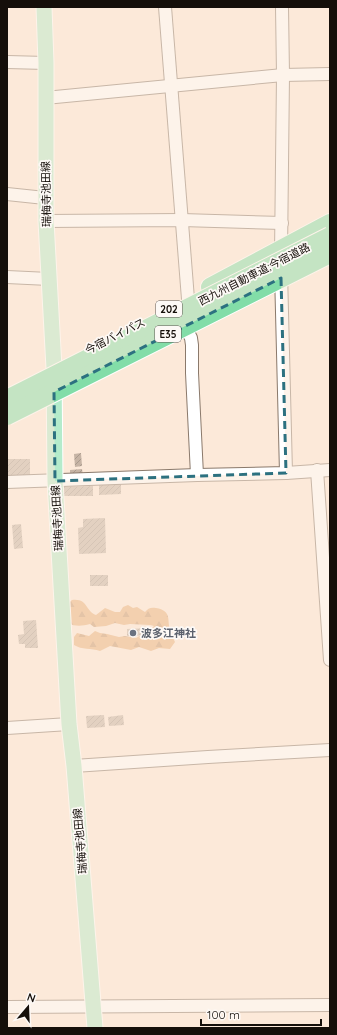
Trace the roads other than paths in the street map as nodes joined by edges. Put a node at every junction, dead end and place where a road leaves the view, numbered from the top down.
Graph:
1 (44, 7) edge
2 (165, 7) edge
3 (282, 7) edge
4 (7, 62) edge
5 (46, 63) junction
6 (330, 74) edge
7 (283, 75) junction
8 (171, 85) junction
9 (45, 98) junction
10 (7, 194) edge
11 (45, 198) junction
12 (182, 220) junction
13 (46, 221) junction
14 (282, 223) junction
15 (330, 223) edge
16 (330, 236) edge
17 (281, 249) junction
18 (330, 254) edge
19 (330, 259) edge
20 (7, 277) edge
21 (49, 279) junction
22 (282, 283) junction
23 (188, 299) junction
24 (187, 330) junction
25 (54, 368) junction
26 (7, 393) edge
27 (54, 397) junction
28 (7, 399) edge
29 (7, 416) edge
30 (7, 421) edge
31 (318, 470) junction
32 (330, 470) edge
33 (286, 473) junction
34 (197, 474) junction
35 (55, 481) junction
36 (7, 482) edge
37 (330, 660) edge
38 (69, 724) junction
39 (7, 728) edge
40 (330, 750) edge
41 (74, 766) junction
42 (330, 1004) edge
43 (94, 1006) junction
44 (7, 1007) edge
45 (95, 1028) edge

1 - 5 main road, 瑞梅寺池田線
2 - 8 street
3 - 7 street
4 - 5 street
5 - 9 main road, 瑞梅寺池田線
6 - 7 street
7 - 8 street
7 - 14 street
8 - 9 street
8 - 12 street
9 - 11 main road, 瑞梅寺池田線
10 - 11 street
11 - 13 main road, 瑞梅寺池田線
12 - 13 street
12 - 14 street
12 - 23 street
13 - 21 main road, 瑞梅寺池田線
14 - 17 street
15 - 17 highway, 今宿バイパス / 202
16 - 28 highway, 西九州自動車道;今宿道路 / E35, bridge
17 - 22 street
17 - 23 highway, 今宿バイパス / 202
18 - 29 highway, 西九州自動車道;今宿道路 / E35, bridge
19 - 22 highway, 202
20 - 21 street
21 - 25 main road, 瑞梅寺池田線
22 - 24 highway, 202
22 - 33 street
23 - 25 highway, 今宿バイパス / 202
24 - 27 highway, 202
24 - 34 street
25 - 26 highway, 今宿バイパス / 202
25 - 27 main road, 瑞梅寺池田線
27 - 30 highway, 202
27 - 35 main road, 瑞梅寺池田線
31 - 32 street
31 - 33 street
31 - 37 street
33 - 34 street
34 - 35 street
35 - 36 street
35 - 38 main road, 瑞梅寺池田線
38 - 39 street
38 - 41 main road, 瑞梅寺池田線
40 - 41 street
41 - 43 main road, 瑞梅寺池田線
42 - 43 street
43 - 44 street
43 - 45 main road, 瑞梅寺池田線

